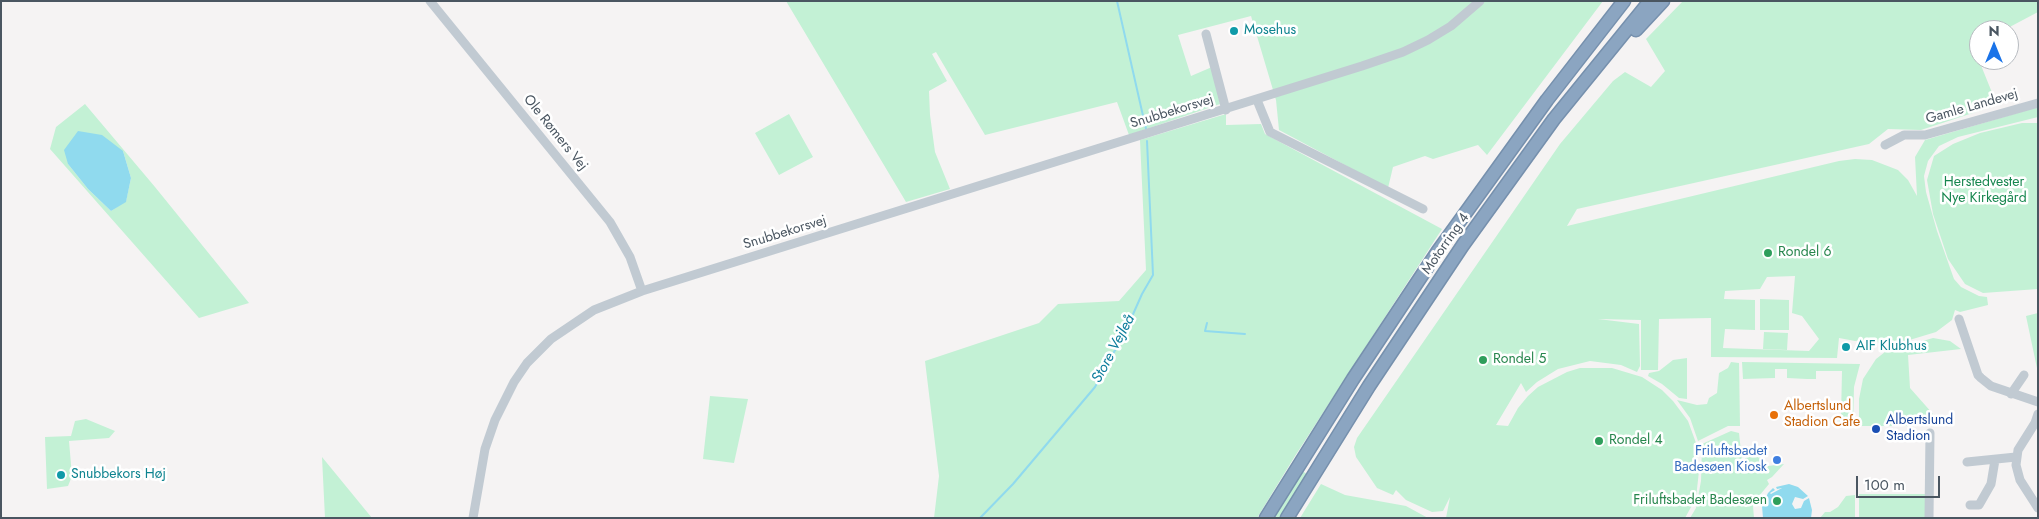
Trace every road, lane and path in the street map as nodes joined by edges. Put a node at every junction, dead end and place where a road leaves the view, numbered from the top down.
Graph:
1 (430, 1) edge
2 (1480, 1) edge
3 (1613, 1) edge
4 (1624, 1) edge
5 (1650, 1) edge
6 (1663, 1) edge
7 (1206, 34) dead end
8 (1258, 100) junction
9 (1547, 100) junction
10 (2038, 103) edge
11 (1226, 110) junction
12 (1886, 146) dead end
13 (1423, 209) dead end
14 (1475, 228) junction
15 (642, 291) junction
16 (1959, 319) dead end
17 (2024, 375) dead end
18 (2011, 394) junction
19 (2038, 402) edge
20 (2038, 414) edge
21 (1930, 433) dead end
22 (2016, 456) junction
23 (1995, 460) junction
24 (1967, 462) dead end
25 (1970, 505) dead end
26 (2038, 508) edge
27 (473, 518) edge
28 (1266, 518) edge
29 (1288, 518) edge
30 (1929, 518) edge

1 - 15 street, Ole Rømers Vej
2 - 8 street, Snubbekorsvej
3 - 9 highway
4 - 9 highway, Motorring 4
5 - 14 highway, Motorring 4
6 - 14 highway
7 - 11 street, Snubbekorsvej
8 - 11 street, Snubbekorsvej
8 - 13 street
9 - 28 highway, Motorring 4
10 - 12 street, Gamle Landevej
11 - 15 street, Snubbekorsvej
14 - 29 highway, Motorring 4
15 - 27 street, Snubbekorsvej
16 - 18 street
17 - 18 street
18 - 19 street
20 - 22 street
21 - 30 street
22 - 23 street
22 - 26 street
23 - 24 street
23 - 25 street

